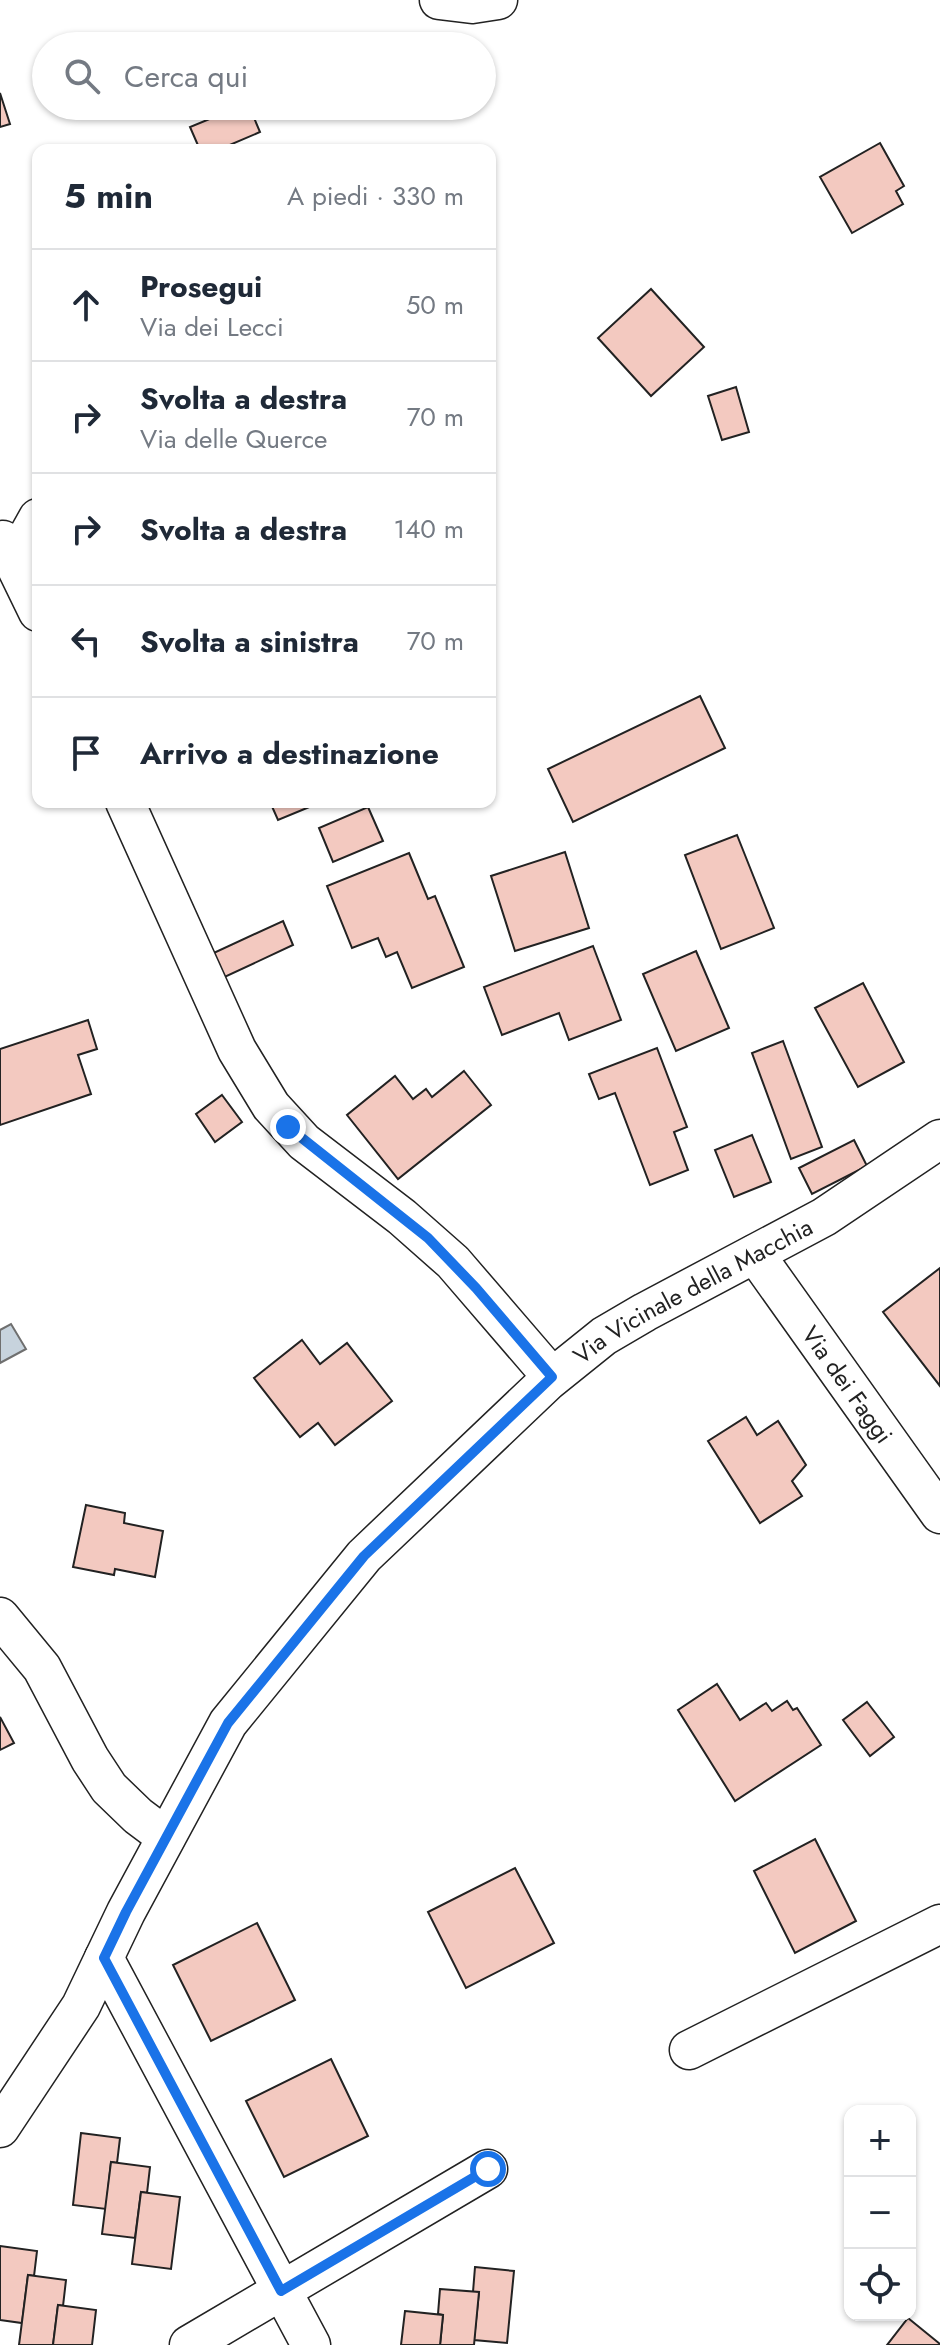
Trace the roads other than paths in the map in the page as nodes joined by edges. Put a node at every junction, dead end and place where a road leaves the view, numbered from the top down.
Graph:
1 (439, 0) edge
2 (498, 0) edge
3 (32, 525) edge
4 (32, 599) edge
5 (128, 808) edge
6 (940, 1139) edge
7 (755, 1254) junction
8 (552, 1377) junction
9 (940, 1514) edge
10 (0, 1617) edge
11 (166, 1837) junction
12 (940, 1924) edge
13 (104, 1958) junction
14 (689, 2050) dead end
15 (0, 2128) edge
16 (488, 2169) dead end
17 (281, 2291) junction
18 (189, 2345) edge
19 (311, 2345) edge

1 - 2 street
3 - 4 street
5 - 8 street
6 - 7 street, Via Vicinale della Macchia
7 - 8 street, Via Vicinale della Macchia
7 - 9 street, Via dei Faggi
8 - 11 street, Via Vicinale della Macchia
10 - 11 street
11 - 13 street, Via Vicinale della Macchia
12 - 14 street
13 - 15 street, Via Vicinale della Macchia
13 - 17 street
16 - 17 street
17 - 18 street
17 - 19 street

